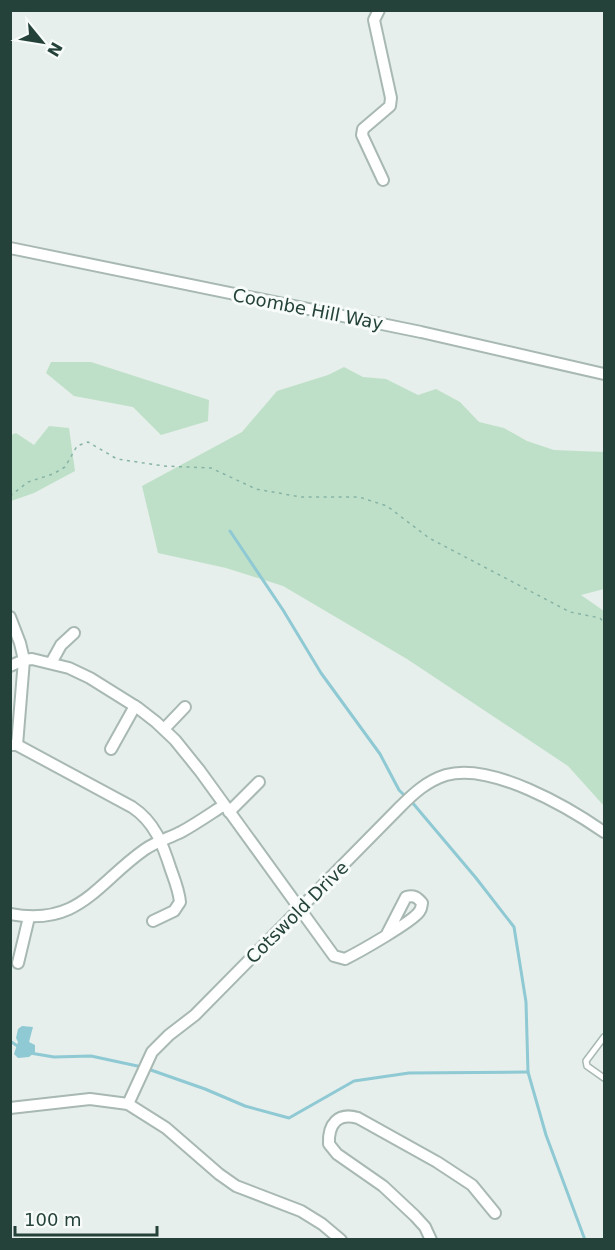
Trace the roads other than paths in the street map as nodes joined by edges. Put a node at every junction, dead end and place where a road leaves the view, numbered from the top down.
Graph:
1 (379, 10) edge
2 (383, 180) dead end
3 (10, 248) edge
4 (604, 374) edge
5 (10, 617) edge
6 (74, 633) dead end
7 (24, 660) junction
8 (51, 663) junction
9 (10, 666) edge
10 (135, 706) junction
11 (185, 707) dead end
12 (164, 729) junction
13 (14, 745) edge
14 (111, 749) dead end
15 (259, 782) dead end
16 (226, 808) junction
17 (604, 832) edge
18 (162, 841) junction
19 (300, 910) junction
20 (10, 914) edge
21 (29, 917) junction
22 (153, 921) dead end
23 (387, 934) dead end
24 (18, 963) dead end
25 (604, 1037) edge
26 (604, 1076) edge
27 (128, 1104) junction
28 (10, 1108) edge
29 (495, 1213) dead end
30 (341, 1239) edge
31 (431, 1239) edge

1 - 2 street
3 - 4 street, Coombe Hill Way
5 - 7 street
6 - 8 street
7 - 8 street
7 - 9 street
7 - 13 street
8 - 10 street
10 - 12 street
10 - 14 street
11 - 12 street
12 - 16 street
13 - 18 street
15 - 16 street
16 - 18 street
16 - 19 street
17 - 19 street, Cotswold Drive
18 - 21 street
18 - 22 street
19 - 23 street
19 - 27 street, Cotswold Drive
20 - 21 street
21 - 24 street
25 - 26 lane
27 - 28 street
27 - 30 street
29 - 31 street

